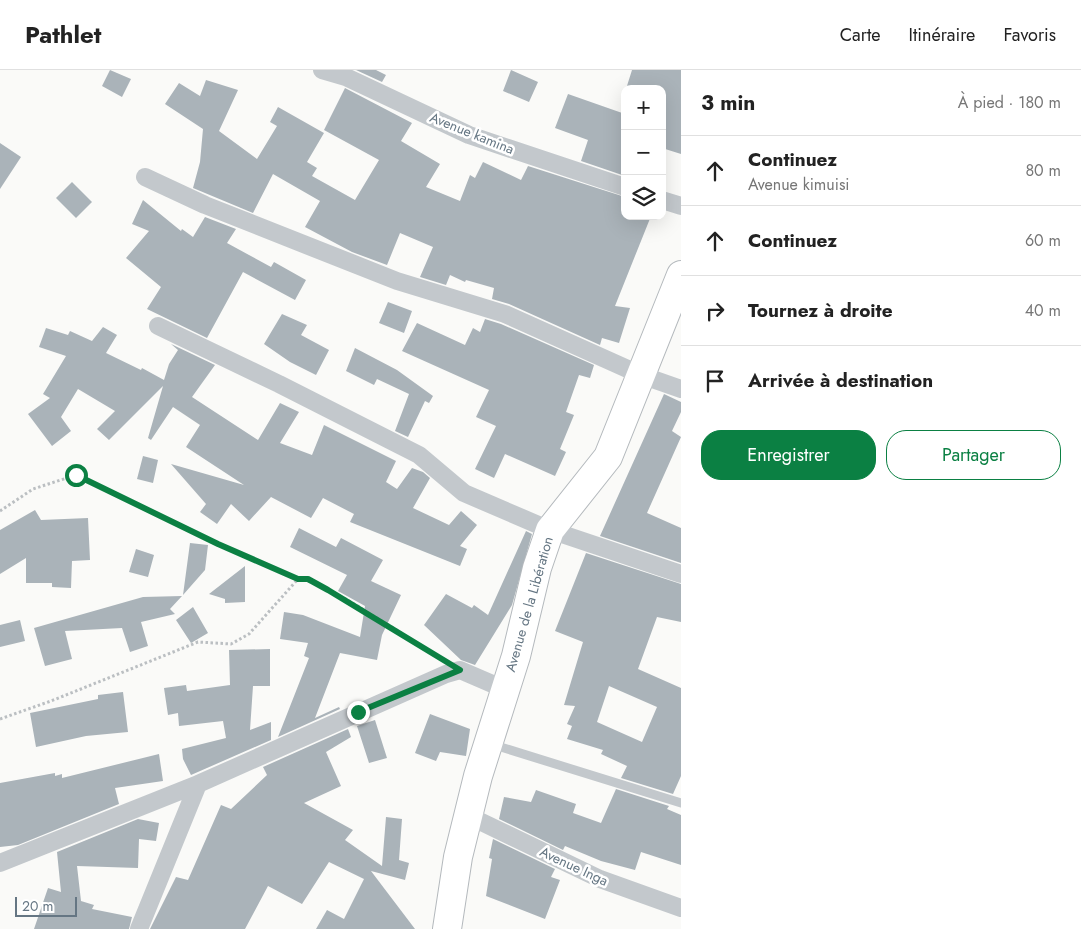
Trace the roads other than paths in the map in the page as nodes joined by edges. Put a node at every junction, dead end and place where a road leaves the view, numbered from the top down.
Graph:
1 (322, 70) edge
2 (145, 177) dead end
3 (621, 186) edge
4 (666, 201) edge
5 (681, 206) edge
6 (681, 275) edge
7 (158, 326) dead end
8 (641, 375) junction
9 (681, 389) edge
10 (550, 530) junction
11 (681, 574) edge
12 (504, 689) junction
13 (488, 743) junction
14 (198, 784) junction
15 (681, 803) edge
16 (469, 816) junction
17 (0, 863) edge
18 (681, 908) edge
19 (139, 929) edge
20 (447, 929) edge

1 - 3 street, Avenue kamina
2 - 8 street
4 - 5 street
6 - 8 highway, Avenue de la Libération
7 - 10 street
8 - 9 street
8 - 10 highway, Avenue de la Libération
10 - 11 street
10 - 12 highway, Avenue de la Libération
12 - 13 highway, Avenue de la Libération
12 - 14 street
13 - 15 lane
13 - 16 highway, Avenue de la Libération
14 - 17 street
14 - 19 street
16 - 18 street, Avenue Inga
16 - 20 highway, Avenue de la Libération

